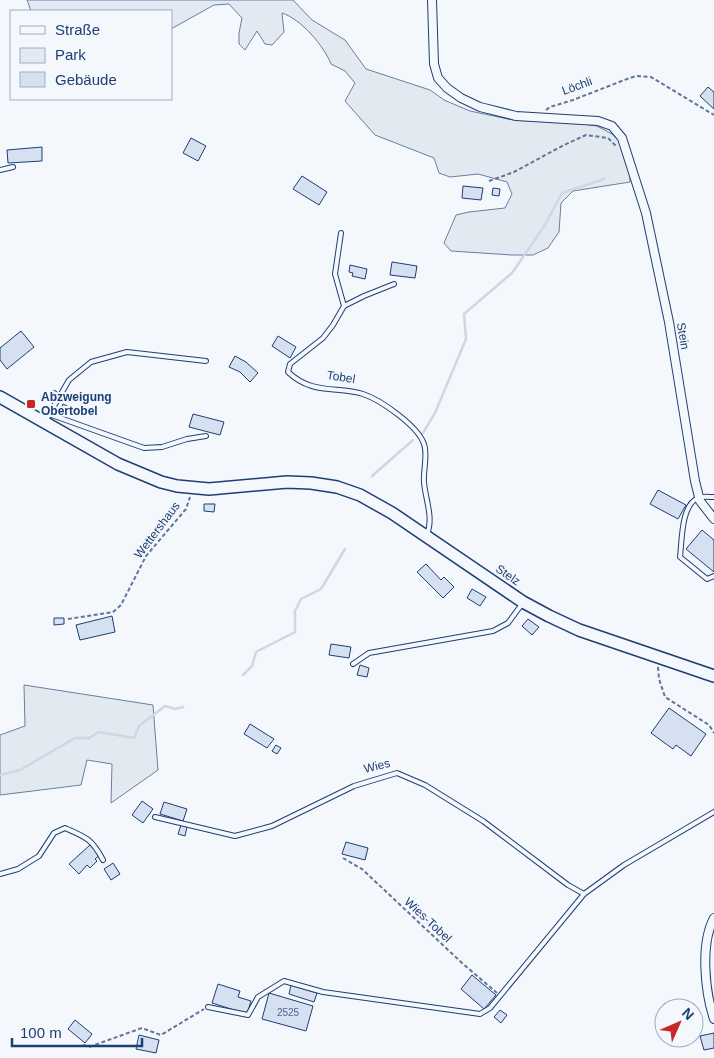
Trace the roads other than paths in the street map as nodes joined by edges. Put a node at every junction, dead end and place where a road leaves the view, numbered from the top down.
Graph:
1 (432, 0) edge
2 (13, 167) dead end
3 (0, 170) edge
4 (341, 233) dead end
5 (394, 284) dead end
6 (344, 306) junction
7 (206, 361) dead end
8 (0, 397) edge
9 (47, 418) junction
10 (206, 436) dead end
11 (699, 497) junction
12 (714, 497) edge
13 (714, 519) edge
14 (426, 536) junction
15 (714, 576) edge
16 (523, 602) junction
17 (353, 664) dead end
18 (714, 676) edge
19 (714, 812) edge
20 (155, 817) dead end
21 (103, 860) dead end
22 (0, 874) edge
23 (584, 894) junction
24 (714, 918) edge
25 (208, 1006) road end
26 (714, 1019) edge

1 - 11 street, Stein
2 - 3 lane
4 - 6 lane
5 - 6 lane
6 - 14 lane, Tobel
7 - 9 lane
8 - 9 main road
9 - 10 lane
9 - 14 main road, Stelz
11 - 12 lane
11 - 13 street, Stein
11 - 15 lane
14 - 16 main road, Stelz
16 - 17 lane, Stelz
16 - 18 main road
19 - 23 lane
20 - 23 lane, Wies
21 - 22 lane
23 - 25 lane
24 - 26 street

